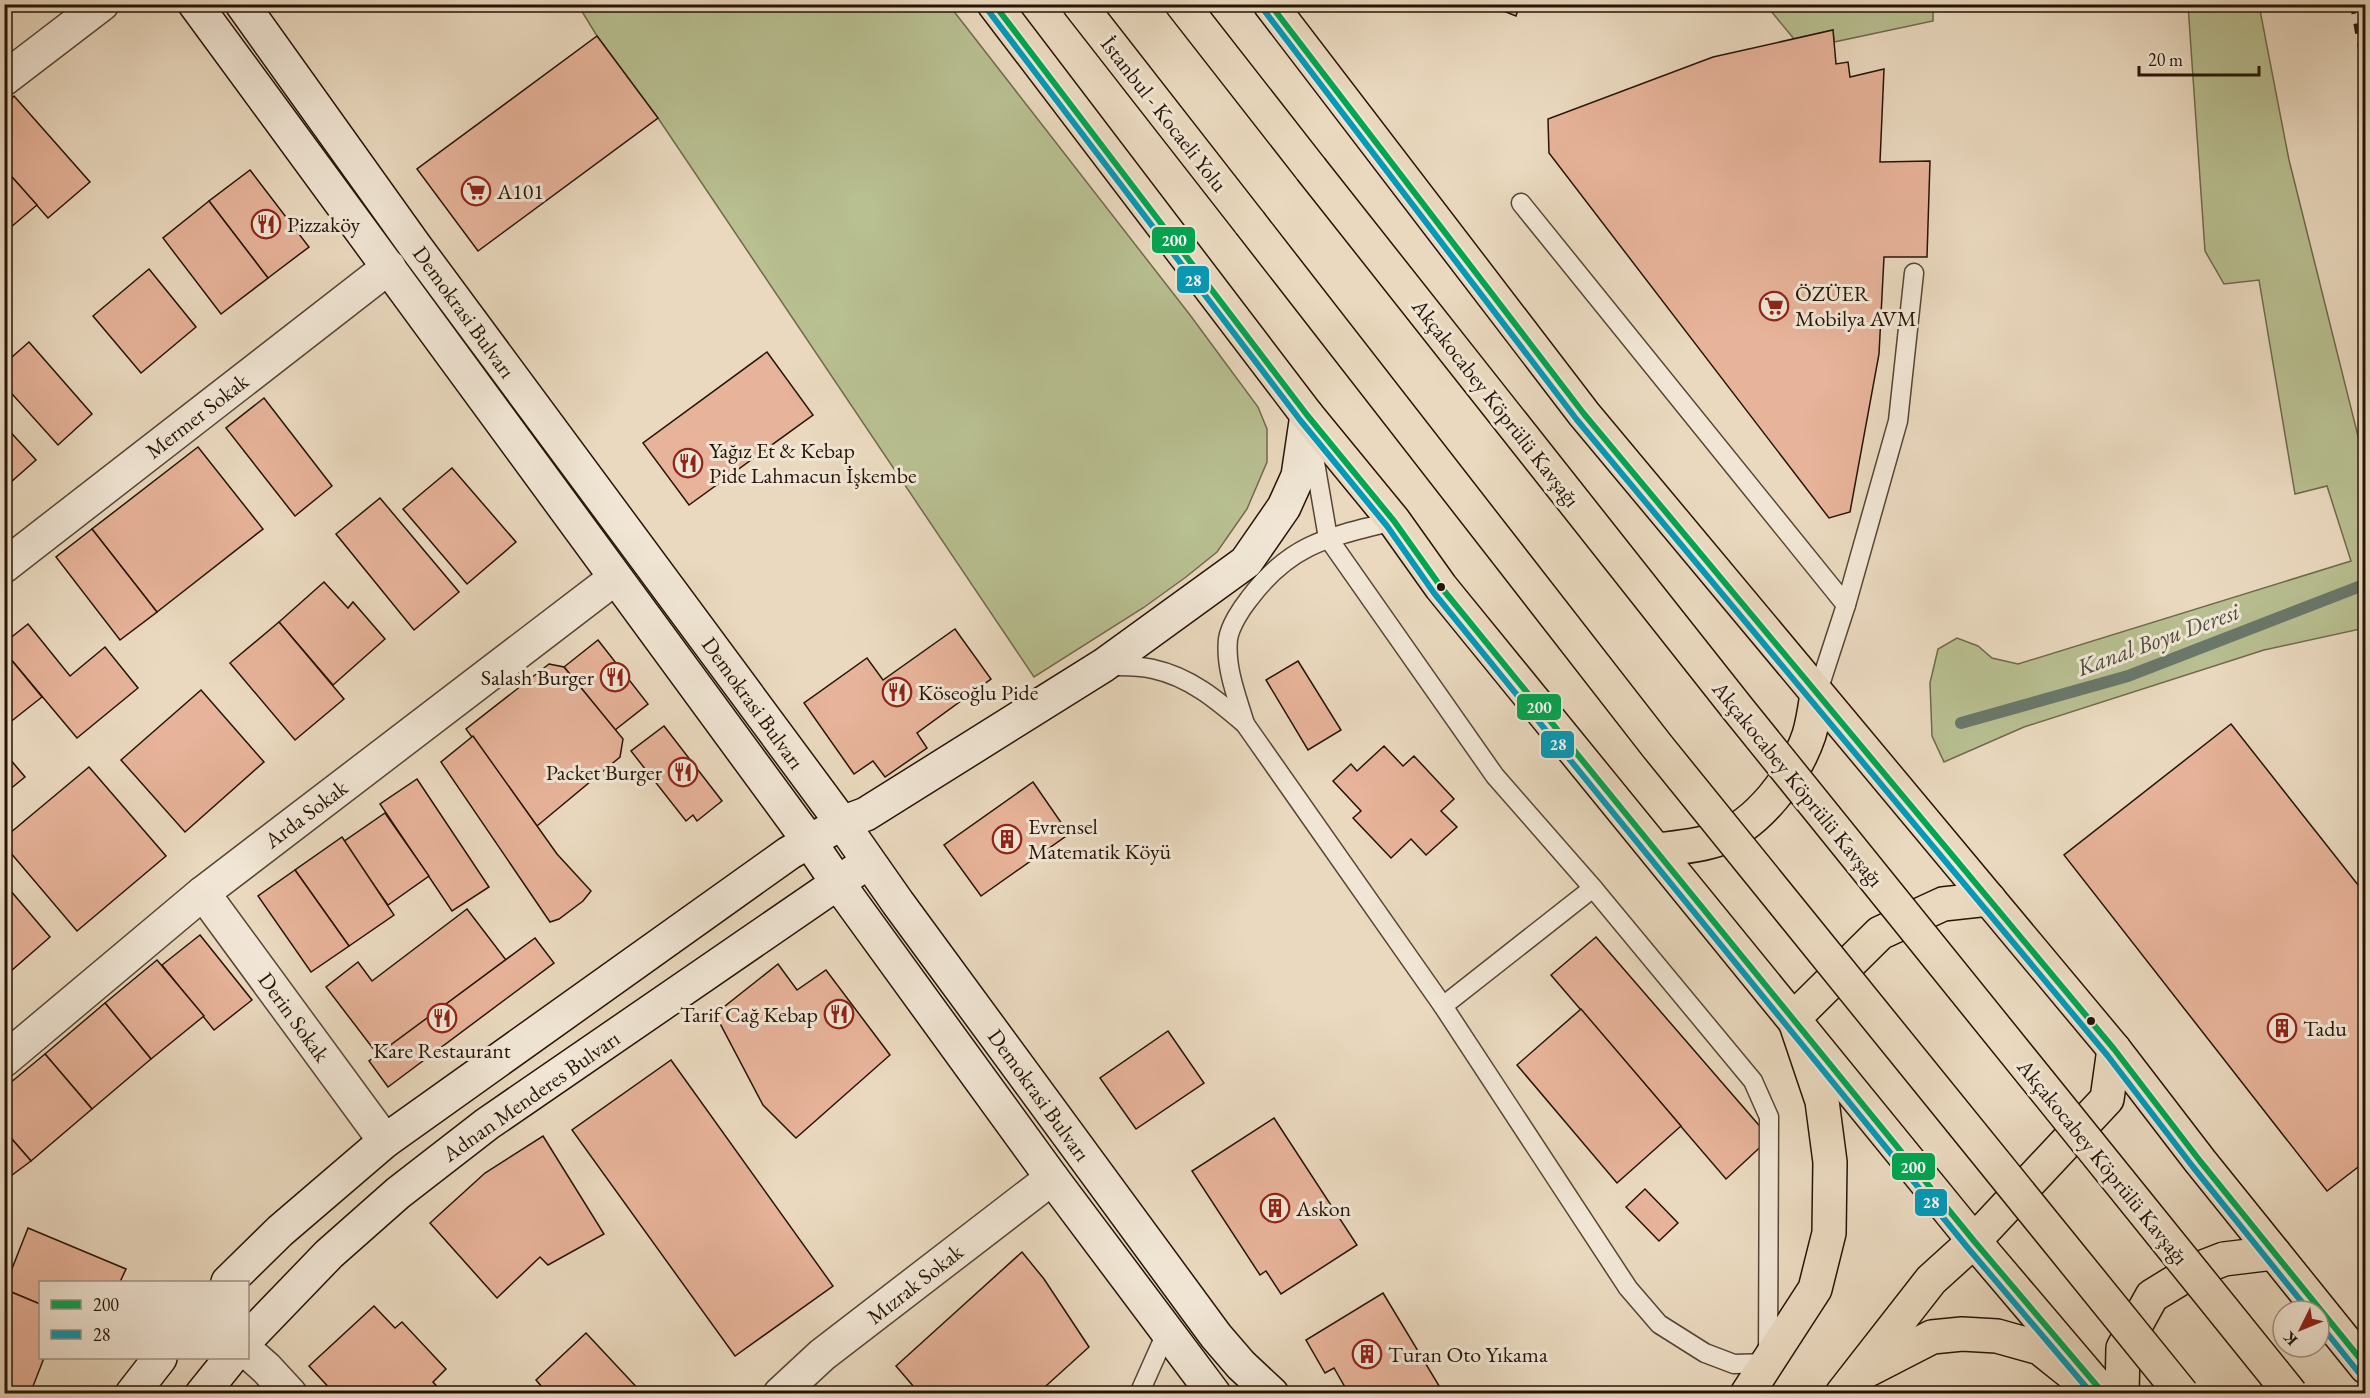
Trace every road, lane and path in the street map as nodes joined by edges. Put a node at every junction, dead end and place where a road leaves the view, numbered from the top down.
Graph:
1 (102, 4) edge
2 (195, 4) edge
3 (242, 4) edge
4 (994, 4) edge
5 (1079, 4) edge
6 (1182, 4) edge
7 (1270, 4) edge
8 (4, 79) edge
9 (1521, 203) dead end
10 (389, 267) junction
11 (1914, 273) dead end
12 (1307, 415) junction
13 (1394, 521) junction
14 (1328, 537) junction
15 (4, 566) edge
16 (615, 578) junction
17 (1846, 605) junction
18 (1104, 665) junction
19 (1818, 694) junction
20 (1245, 724) junction
21 (842, 823) junction
22 (809, 841) junction
23 (1656, 849) junction
24 (869, 862) junction
25 (837, 882) junction
26 (1593, 888) junction
27 (203, 892) junction
28 (1989, 899) junction
29 (1443, 1006) junction
30 (1794, 1018) junction
31 (2114, 1049) junction
32 (4, 1060) edge
33 (385, 1141) junction
34 (1052, 1178) junction
35 (1974, 1241) junction
36 (2274, 1253) junction
37 (229, 1281) edge
38 (2311, 1299) edge
39 (2331, 1323) joint
40 (1167, 1330) junction
41 (2366, 1336) edge
42 (249, 1337) edge
43 (249, 1353) edge
44 (159, 1359) edge
45 (230, 1359) edge
46 (1768, 1363) junction
47 (2366, 1367) edge
48 (1848, 1385) edge
49 (132, 1394) edge
50 (202, 1394) edge
51 (290, 1394) edge
52 (780, 1394) edge
53 (1139, 1394) edge
54 (1214, 1394) edge
55 (1272, 1394) edge
56 (1747, 1394) edge
57 (2096, 1394) edge
58 (2104, 1394) edge
59 (2122, 1394) edge
60 (2182, 1394) edge
61 (2291, 1394) edge

1 - 8 main road
2 - 10 main road, Demokrasi Bulvarı
3 - 21 main road, Demokrasi Bulvarı
4 - 12 highway
5 - 60 highway, İstanbul - Kocaeli Yolu, bridge
6 - 61 highway, Akçakocabey Köprülü Kavşağı, bridge
7 - 19 highway
9 - 17 lane
10 - 15 main road, Mermer Sokak
10 - 16 main road, Demokrasi Bulvarı
11 - 17 lane
12 - 13 highway
12 - 14 lane
12 - 18 main road
13 - 14 lane
13 - 23 highway
14 - 20 lane
14 - 26 lane
16 - 22 main road, Demokrasi Bulvarı
16 - 27 main road, Arda Sokak
17 - 19 lane
18 - 20 lane
18 - 21 main road
19 - 23 highway
19 - 28 highway
20 - 29 lane
21 - 22 main road
21 - 24 main road, Demokrasi Bulvarı
22 - 25 main road, Demokrasi Bulvarı
22 - 33 main road
23 - 30 highway
24 - 25 main road, Adnan Menderes Bulvarı
24 - 55 main road, Demokrasi Bulvarı
25 - 34 main road, Demokrasi Bulvarı
25 - 42 main road, Adnan Menderes Bulvarı
26 - 29 lane
26 - 46 lane
27 - 32 main road, Arda Sokak
27 - 33 main road, Derin Sokak
28 - 30 highway
28 - 31 highway
29 - 46 lane
30 - 35 highway
30 - 46 highway
31 - 35 highway
31 - 36 highway
33 - 37 main road
34 - 40 main road, Demokrasi Bulvarı
34 - 52 main road, Mızrak Sokak
35 - 48 highway
35 - 58 highway
36 - 38 highway
36 - 59 highway
39 - 41 lane
39 - 47 highway
40 - 53 lane
40 - 54 main road, Demokrasi Bulvarı
43 - 51 main road
44 - 49 main road
45 - 50 main road
46 - 56 highway
48 - 57 highway

